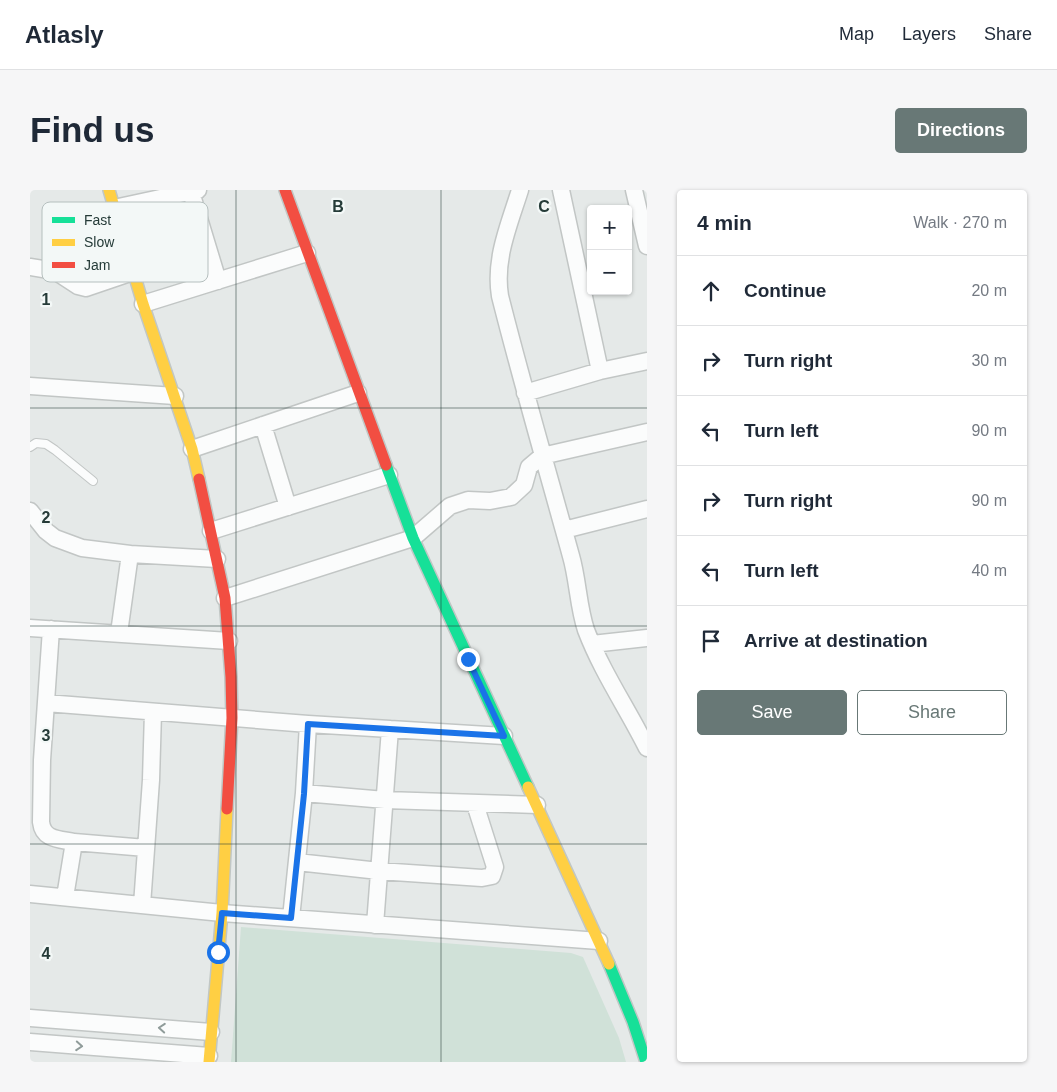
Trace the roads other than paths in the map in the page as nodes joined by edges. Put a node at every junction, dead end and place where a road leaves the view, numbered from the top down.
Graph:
1 (285, 190) edge
2 (520, 190) edge
3 (561, 190) edge
4 (634, 190) edge
5 (195, 191) edge
6 (143, 202) edge
7 (208, 242) edge
8 (647, 246) edge
9 (307, 253) junction
10 (218, 281) junction
11 (72, 282) edge
12 (104, 282) edge
13 (136, 282) edge
14 (143, 304) junction
15 (647, 361) edge
16 (600, 371) junction
17 (30, 386) edge
18 (358, 393) junction
19 (525, 393) junction
20 (175, 396) junction
21 (263, 425) junction
22 (647, 432) edge
23 (30, 447) edge
24 (192, 449) junction
25 (542, 456) junction
26 (389, 475) junction
27 (93, 481) dead end
28 (288, 506) junction
29 (647, 509) edge
30 (30, 511) edge
31 (564, 530) junction
32 (211, 531) junction
33 (413, 538) junction
34 (130, 554) junction
35 (217, 558) junction
36 (224, 598) junction
37 (30, 628) edge
38 (51, 629) junction
39 (119, 633) junction
40 (647, 638) edge
41 (228, 641) junction
42 (592, 644) junction
43 (46, 703) junction
44 (153, 712) junction
45 (232, 718) junction
46 (308, 724) junction
47 (390, 729) junction
48 (504, 736) junction
49 (647, 748) edge
50 (36, 759) edge
51 (304, 794) junction
52 (385, 800) junction
53 (476, 804) junction
54 (537, 805) junction
55 (74, 842) junction
56 (146, 848) junction
57 (297, 862) junction
58 (379, 871) junction
59 (30, 894) edge
60 (65, 897) junction
61 (142, 905) junction
62 (222, 913) junction
63 (291, 918) junction
64 (375, 925) junction
65 (599, 941) junction
66 (30, 1018) edge
67 (211, 1032) junction
68 (30, 1042) edge
69 (209, 1059) edge
70 (646, 1062) edge

1 - 9 main road
2 - 19 street
3 - 16 street
4 - 8 street
5 - 6 street
7 - 10 street
9 - 10 street
9 - 18 main road
10 - 14 street
11 - 12 street
13 - 14 main road
14 - 20 main road
15 - 16 street
16 - 19 street
17 - 20 street
18 - 21 street
18 - 26 main road
19 - 25 street
20 - 24 main road
21 - 24 street
21 - 28 street
22 - 25 street
23 - 27 lane
24 - 32 main road
25 - 31 street
25 - 33 street
26 - 28 street
26 - 33 main road
28 - 32 street
29 - 31 street
30 - 34 street
31 - 42 street
32 - 35 main road
33 - 36 street
33 - 48 main road
34 - 35 street
34 - 39 street
35 - 36 main road
36 - 41 main road
37 - 38 street
38 - 39 street
38 - 43 street
39 - 41 street
40 - 42 street
41 - 45 main road
42 - 49 street
43 - 44 street
43 - 50 street
44 - 45 street
44 - 56 street
45 - 46 street
45 - 62 main road
46 - 47 street
46 - 51 street
47 - 48 street
47 - 52 street
48 - 54 main road
50 - 55 street
51 - 52 street
51 - 57 street
52 - 53 street
52 - 58 street
53 - 54 street
53 - 58 street
54 - 65 main road
55 - 56 street
55 - 60 street
56 - 61 street
57 - 58 street
57 - 63 street
58 - 64 street
59 - 60 street
60 - 61 street
61 - 62 street
62 - 63 street
62 - 67 main road
63 - 64 street
64 - 65 street
65 - 70 main road
67 -> 66 street
67 - 69 main road
68 -> 69 street

